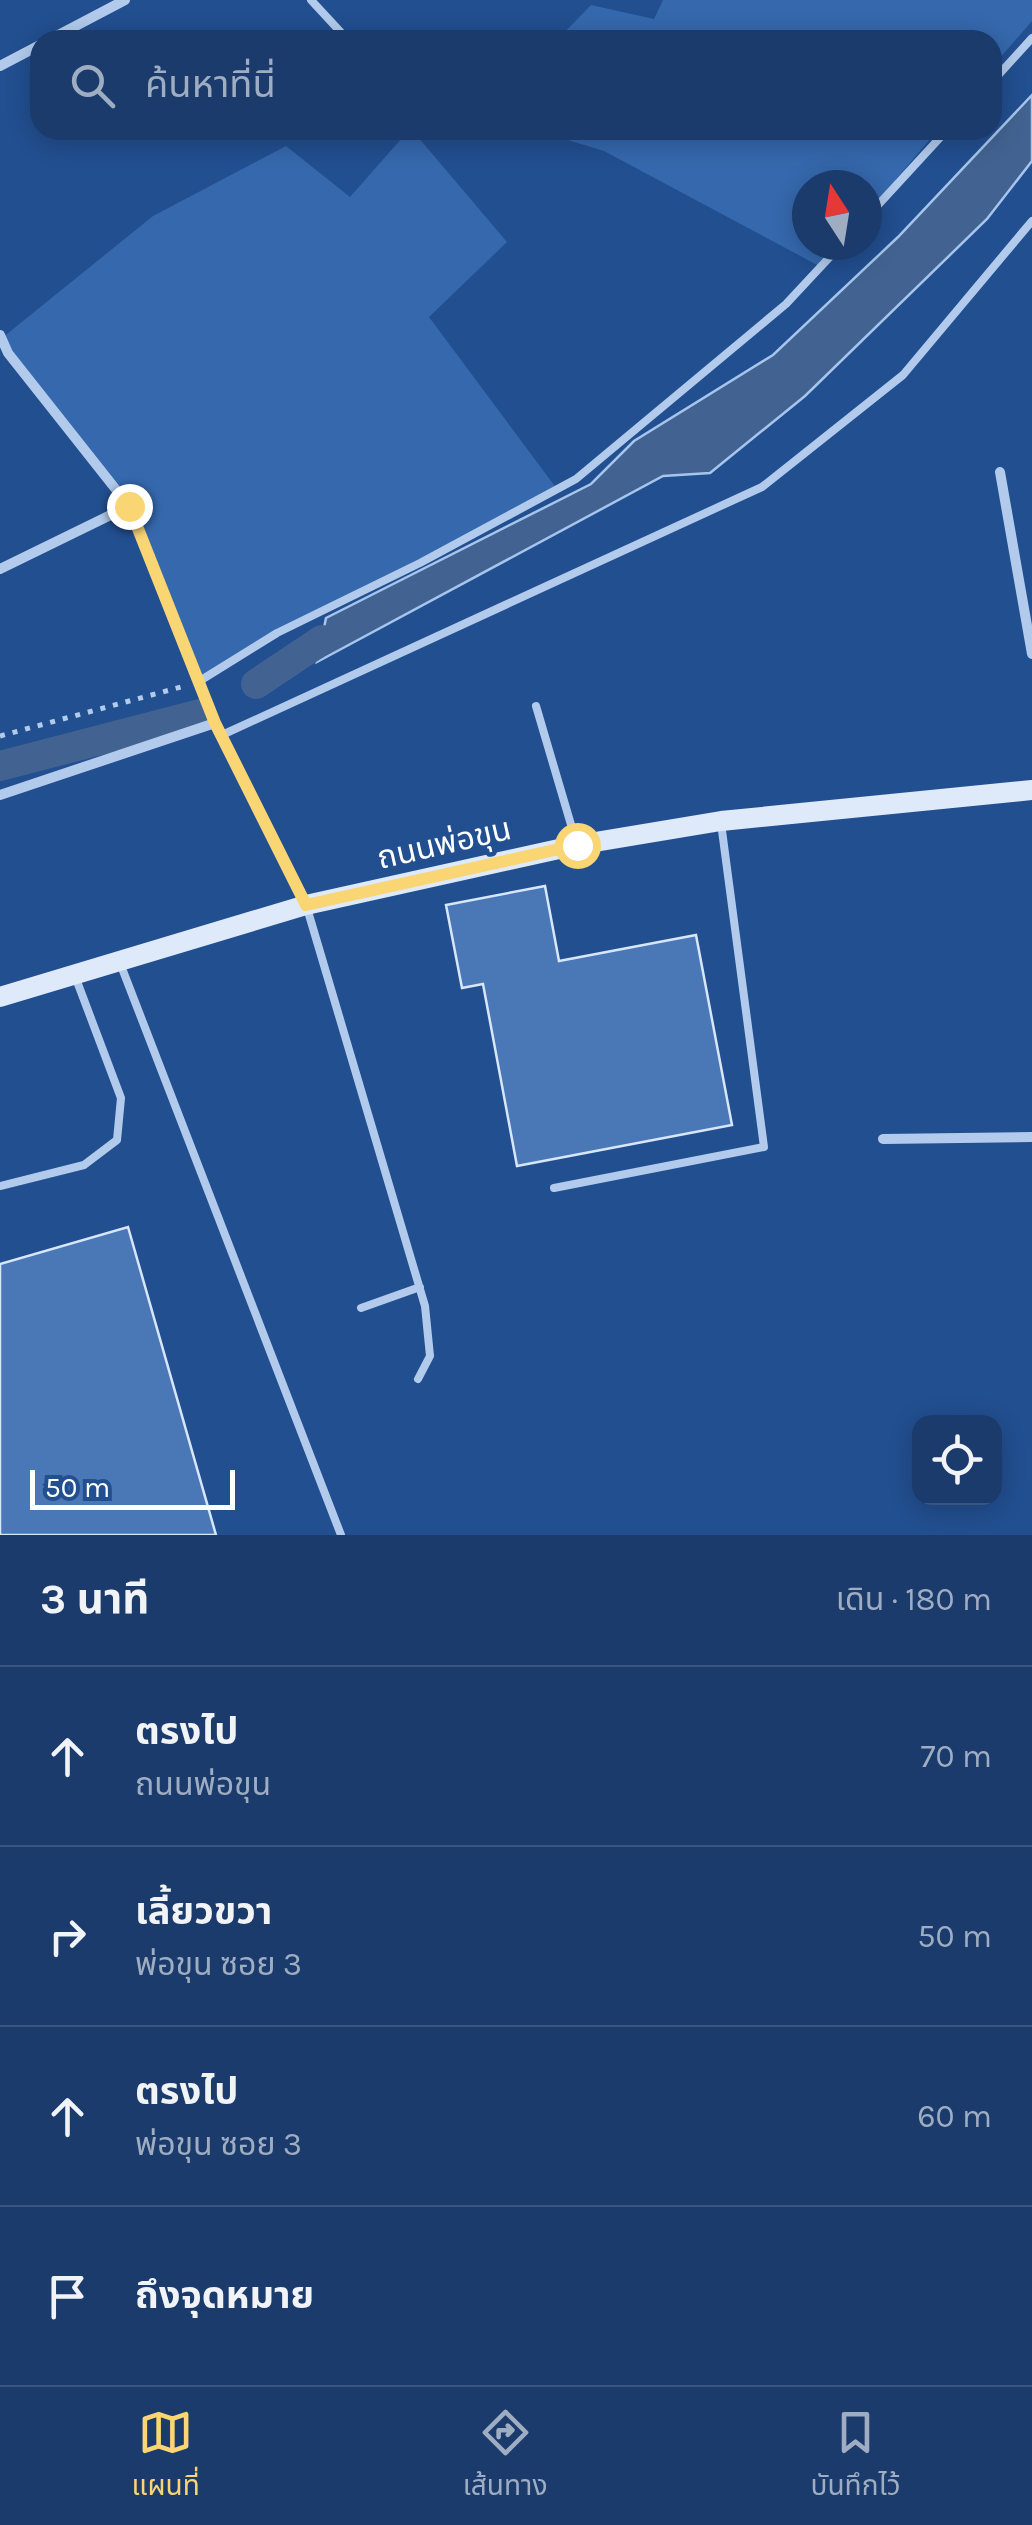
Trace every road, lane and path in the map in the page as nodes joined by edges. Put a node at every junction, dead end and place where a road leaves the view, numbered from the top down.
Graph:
1 (125, 0) edge
2 (312, 0) edge
3 (68, 30) edge
4 (339, 30) edge
5 (1032, 38) edge
6 (30, 50) edge
7 (0, 66) edge
8 (1002, 71) edge
9 (939, 140) edge
10 (882, 201) edge
11 (1032, 221) edge
12 (827, 260) edge
13 (0, 335) edge
14 (1000, 472) dead end
15 (129, 506) junction
16 (0, 568) edge
17 (1032, 654) edge
18 (198, 682) junction
19 (536, 706) dead end
20 (215, 723) junction
21 (222, 735) junction
22 (0, 736) edge
23 (1032, 790) edge
24 (0, 795) edge
25 (721, 821) junction
26 (577, 845) junction
27 (306, 905) junction
28 (120, 963) junction
29 (76, 976) junction
30 (0, 998) edge
31 (1032, 1138) edge
32 (883, 1139) dead end
33 (0, 1186) edge
34 (554, 1188) dead end
35 (420, 1287) junction
36 (362, 1308) dead end
37 (418, 1378) dead end
38 (341, 1535) edge

1 - 3 street
2 - 4 lane
5 - 8 lane
6 - 7 street
9 - 10 lane
11 - 21 lane
12 - 18 lane
13 - 15 street
14 - 17 street
15 - 16 street
15 - 18 street
18 - 20 street
18 - 22 path
19 - 26 lane
20 - 21 street
20 - 24 street
21 - 27 street
23 - 25 main road, ถนนพ่อขุน
25 - 26 main road, ถนนพ่อขุน
25 - 34 lane
26 - 27 main road, ถนนพ่อขุน
27 - 28 main road, ถนนพ่อขุน
27 - 35 lane
28 - 29 main road, ถนนพ่อขุน
28 - 38 lane
29 - 30 main road, ถนนพ่อขุน
29 - 33 lane
31 - 32 street
35 - 36 lane
35 - 37 lane

